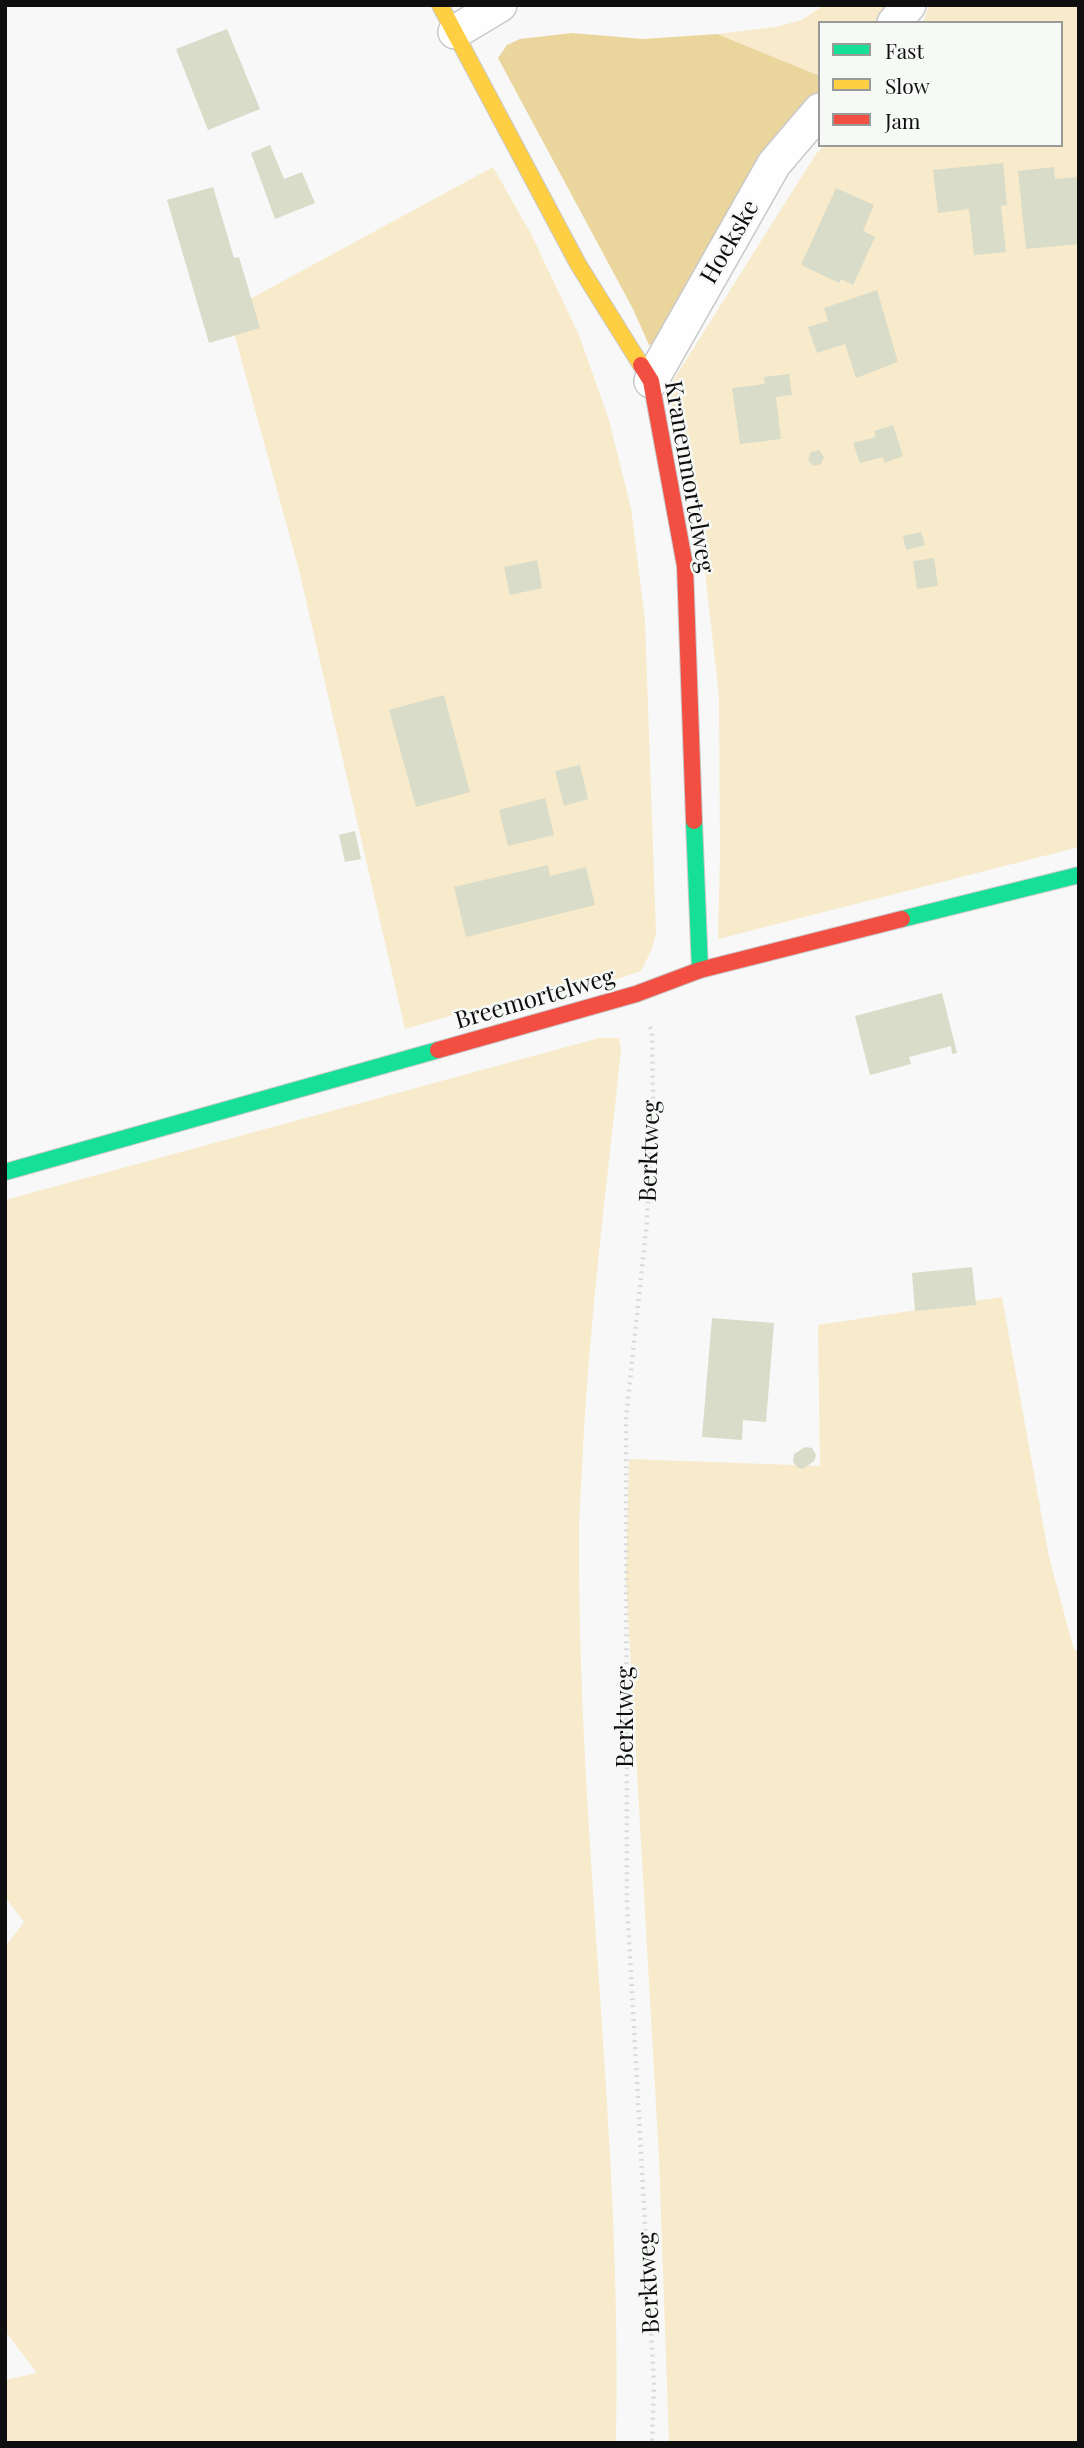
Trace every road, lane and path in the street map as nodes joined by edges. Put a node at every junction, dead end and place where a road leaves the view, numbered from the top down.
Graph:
1 (500, 5) edge
2 (909, 5) edge
3 (447, 19) edge
4 (896, 21) edge
5 (818, 112) edge
6 (651, 381) junction
7 (1079, 876) edge
8 (700, 970) junction
9 (636, 994) junction
10 (5, 1172) edge
11 (652, 2443) edge

1 - 3 street
2 - 4 street
3 - 6 street, Kranenmortelweg
5 - 6 street, Hoekske
6 - 8 street, Kranenmortelweg
7 - 8 street, Breemortelweg
8 - 9 street, Breemortelweg
9 - 10 street, Breemortelweg
9 - 11 path, Berktweg

